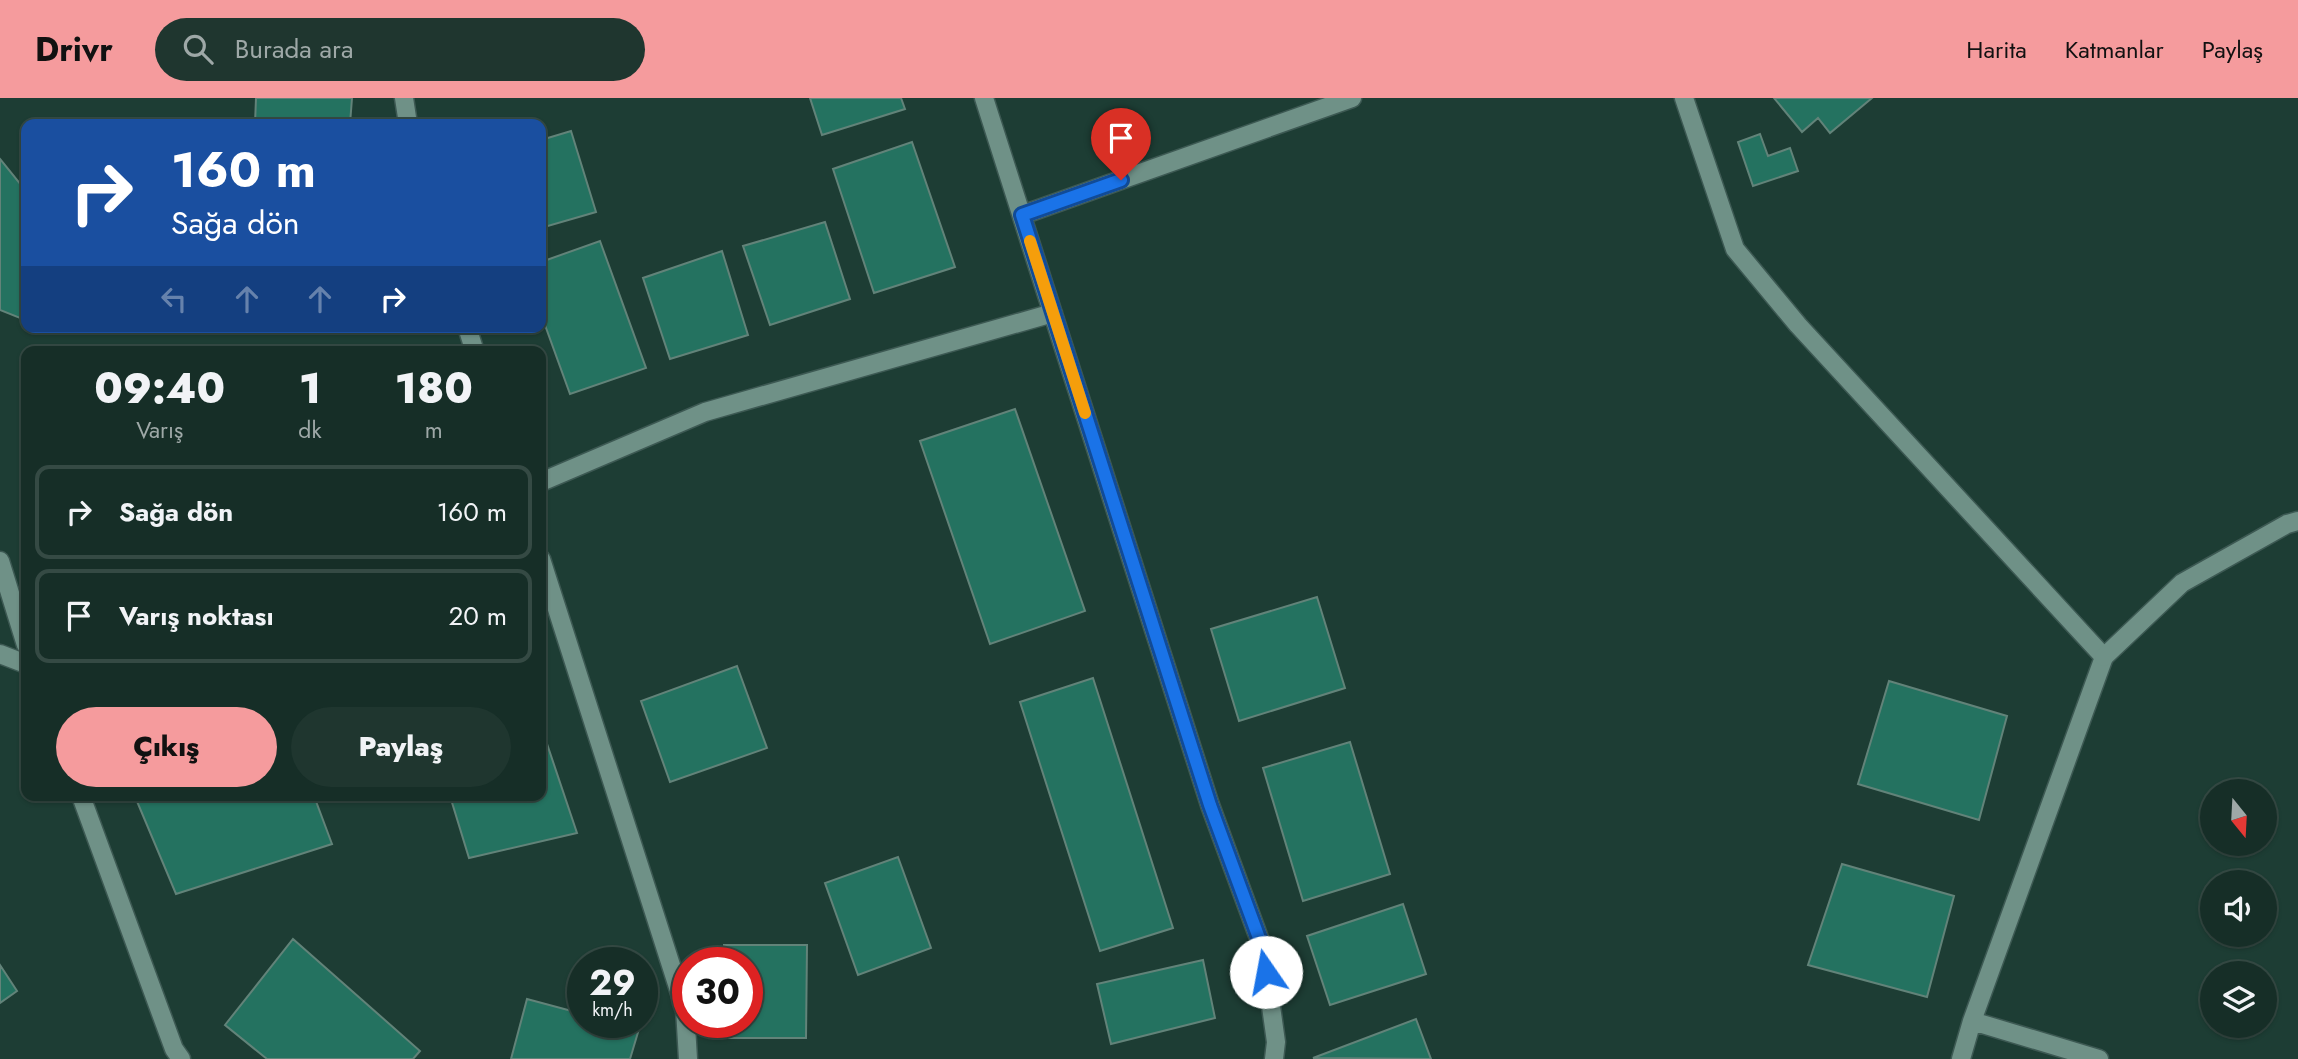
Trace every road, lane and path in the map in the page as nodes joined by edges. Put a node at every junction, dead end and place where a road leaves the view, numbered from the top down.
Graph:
1 (404, 98) edge
2 (984, 98) edge
3 (1352, 98) edge
4 (1684, 98) edge
5 (407, 119) edge
6 (1022, 215) junction
7 (1053, 313) junction
8 (546, 480) edge
9 (2298, 521) edge
10 (0, 561) edge
11 (547, 598) edge
12 (21, 629) edge
13 (0, 654) edge
14 (2104, 657) junction
15 (21, 662) edge
16 (83, 801) edge
17 (1972, 1021) junction
18 (181, 1059) edge
19 (688, 1059) edge
20 (1275, 1059) edge
21 (1961, 1059) edge
22 (2099, 1059) edge

1 - 5 street
2 - 6 street
3 - 6 street
4 - 14 street
6 - 7 street
7 - 8 street
7 - 20 street
9 - 14 street
10 - 12 street
11 - 19 street
13 - 15 street
14 - 17 street
16 - 18 street
17 - 21 street
17 - 22 street

